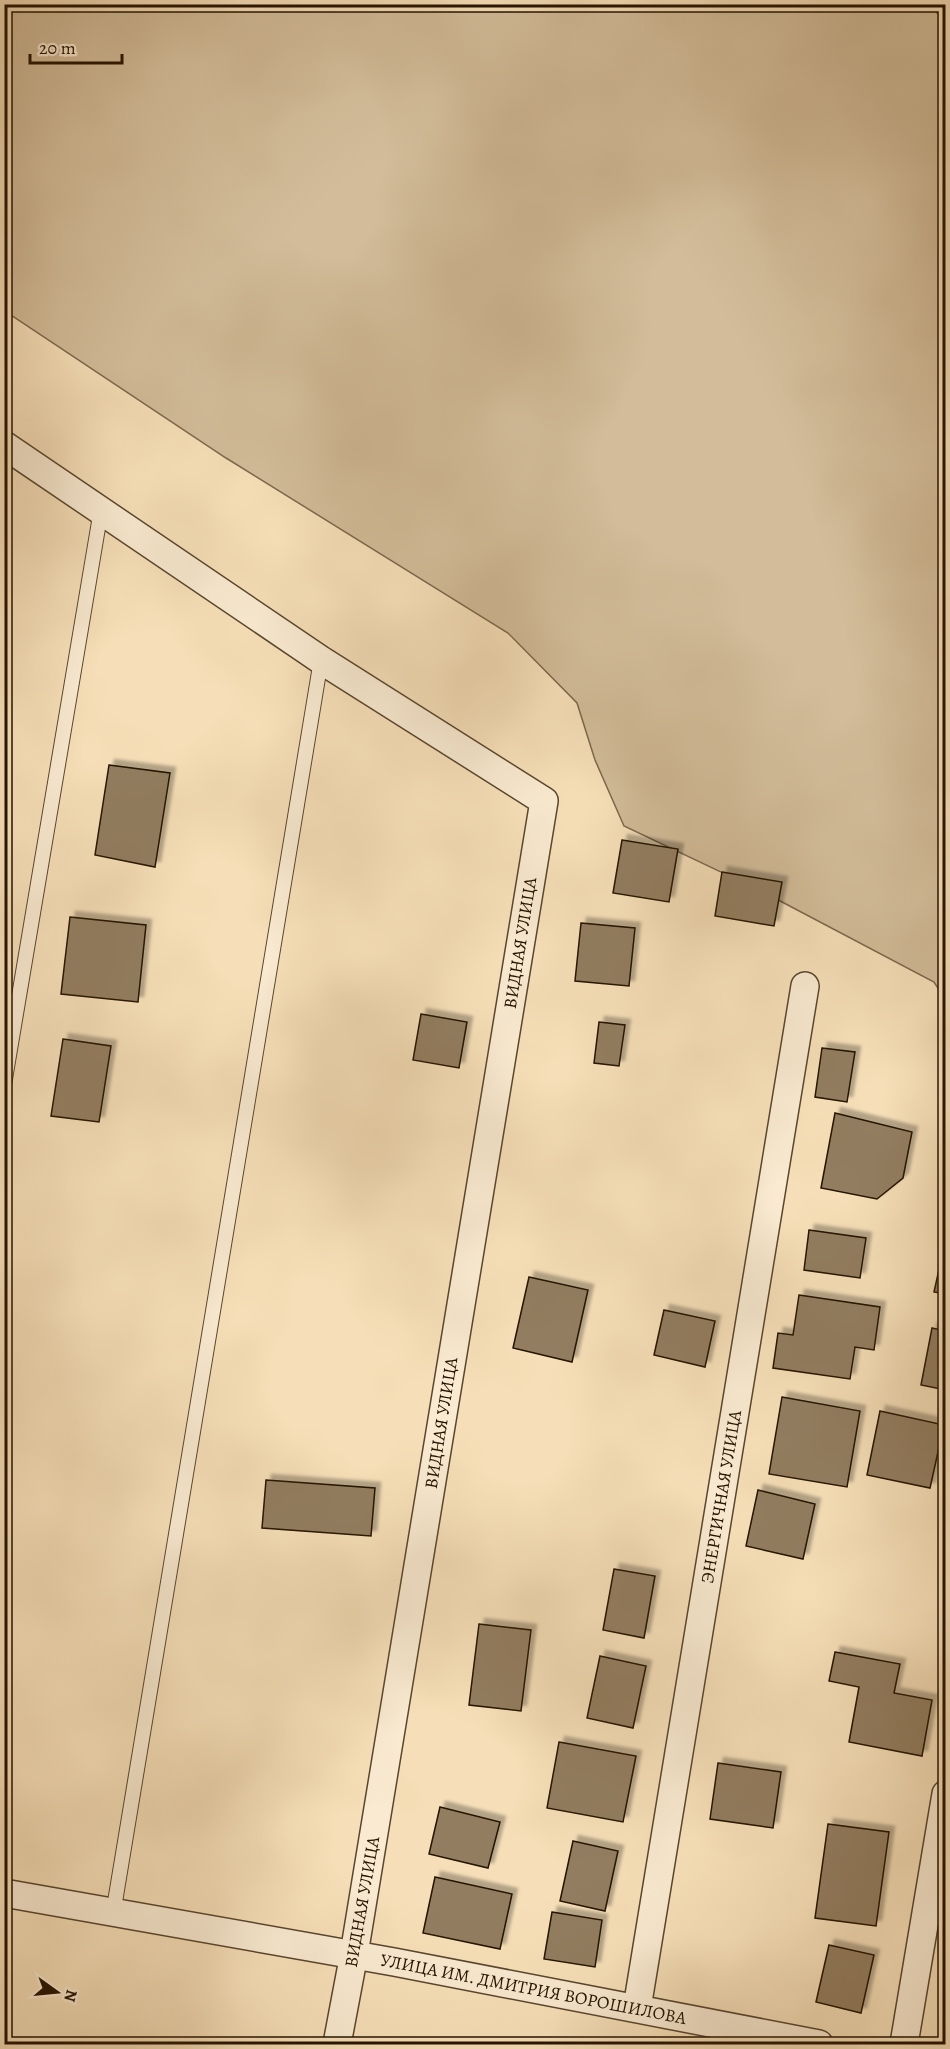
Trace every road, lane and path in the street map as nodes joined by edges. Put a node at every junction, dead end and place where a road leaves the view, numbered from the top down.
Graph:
1 (4, 445) edge
2 (101, 510) junction
3 (321, 660) junction
4 (805, 986) dead end
5 (4, 1085) edge
6 (945, 1794) edge
7 (4, 1893) edge
8 (113, 1914) junction
9 (354, 1954) junction
10 (637, 2008) junction
11 (337, 2044) edge
12 (819, 2044) edge
13 (904, 2044) edge

1 - 2 street
2 - 3 street
2 - 5 lane
3 - 8 lane
3 - 9 street, ВИДНАЯ УЛИЦА
4 - 10 street, ЭНЕРГИЧНАЯ УЛИЦА
6 - 13 street
7 - 8 street, УЛИЦА ИМ. ДМИТРИЯ ВОРОШИЛОВА
8 - 9 street, УЛИЦА ИМ. ДМИТРИЯ ВОРОШИЛОВА
9 - 10 street, УЛИЦА ИМ. ДМИТРИЯ ВОРОШИЛОВА
9 - 11 street, ВИДНАЯ УЛИЦА
10 - 12 street, УЛИЦА ИМ. ДМИТРИЯ ВОРОШИЛОВА

